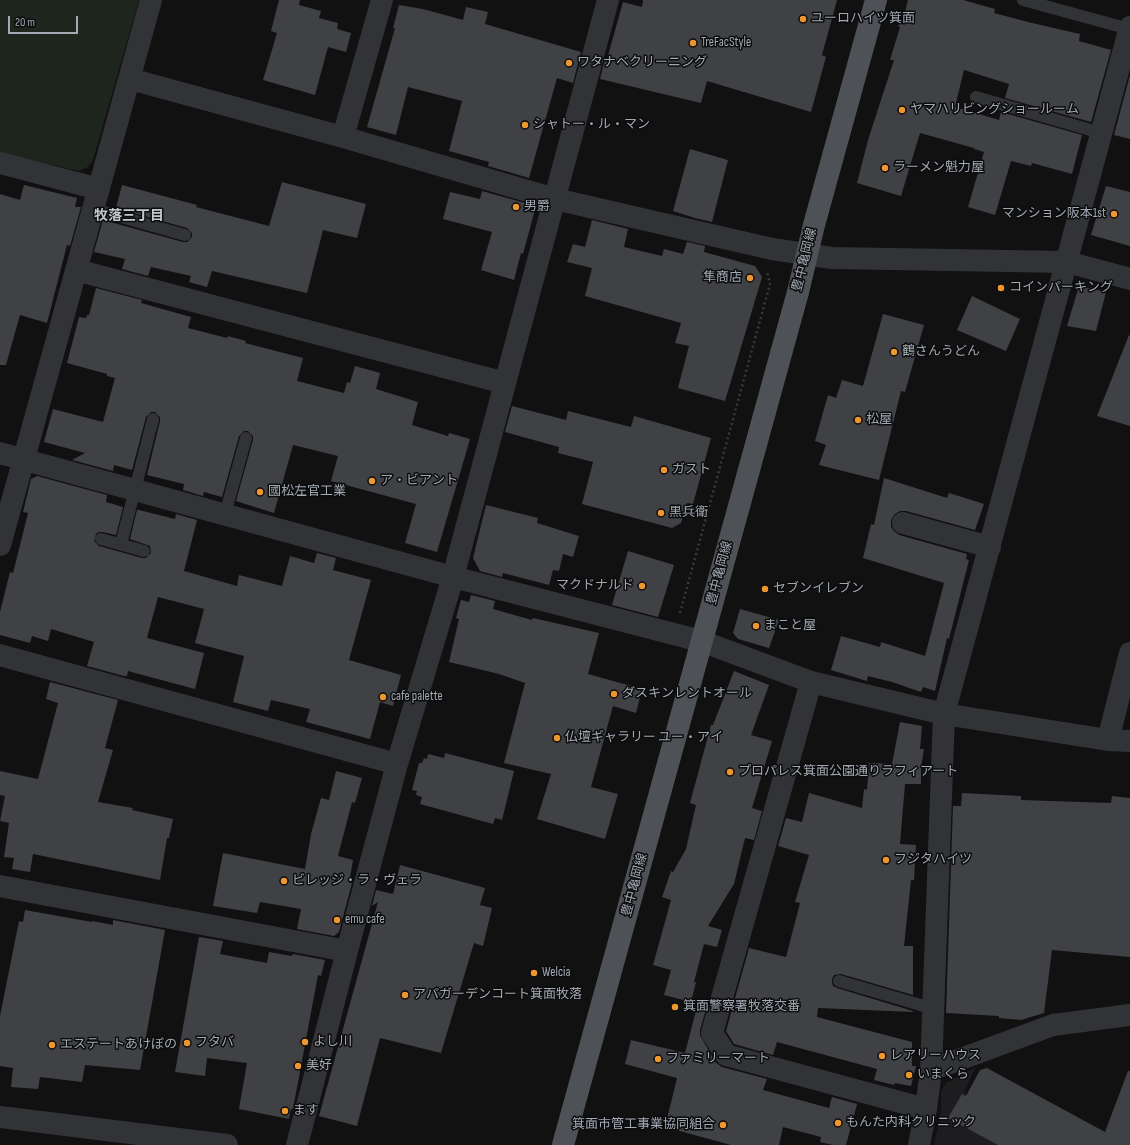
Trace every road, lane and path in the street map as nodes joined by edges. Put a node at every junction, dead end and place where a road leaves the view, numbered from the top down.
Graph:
1 (151, 0) edge
2 (382, 0) edge
3 (608, 0) edge
4 (876, 0) edge
5 (1024, 0) edge
6 (1130, 28) edge
7 (130, 79) junction
8 (976, 97) dead end
9 (1101, 133) junction
10 (343, 137) junction
11 (0, 163) edge
12 (96, 199) junction
13 (555, 199) junction
14 (185, 235) dead end
15 (807, 254) junction
16 (1067, 262) junction
17 (766, 268) dead end
18 (76, 270) junction
19 (1130, 279) edge
20 (505, 383) junction
21 (153, 419) dead end
22 (246, 438) dead end
23 (0, 452) edge
24 (23, 459) junction
25 (135, 490) junction
26 (225, 514) junction
27 (903, 523) dead end
28 (100, 538) dead end
29 (121, 544) junction
30 (0, 545) edge
31 (990, 547) junction
32 (144, 551) dead end
33 (453, 577) junction
34 (676, 616) dead end
35 (701, 641) junction
36 (1130, 654) edge
37 (0, 655) edge
38 (811, 682) junction
39 (944, 714) junction
40 (1108, 740) junction
41 (1130, 741) edge
42 (397, 764) junction
43 (0, 886) edge
44 (347, 951) junction
45 (839, 981) dead end
46 (934, 1009) junction
47 (1130, 1015) edge
48 (931, 1070) junction
49 (926, 1109) junction
50 (0, 1117) edge
51 (227, 1145) edge
52 (297, 1145) edge
53 (563, 1145) edge
54 (919, 1145) edge

1 - 7 street
2 - 10 street
3 - 13 street
4 - 15 main road, 豊中亀岡線
5 - 6 lane
6 - 9 street
7 - 10 street
7 - 12 street
8 - 9 lane
9 - 16 street
10 - 13 street
11 - 12 street
12 - 14 lane
12 - 18 street
13 - 15 street
13 - 20 street
15 - 16 street
15 - 35 main road, 豊中亀岡線
16 - 19 street
16 - 31 street
17 - 34 path
18 - 20 street
18 - 24 street
20 - 33 street
21 - 25 lane
22 - 26 lane
23 - 24 street
24 - 25 street
24 - 30 street
25 - 26 street
25 - 29 lane
26 - 33 street
27 - 31 street
28 - 29 lane
29 - 32 lane
31 - 39 street
33 - 35 street
33 - 42 street
35 - 38 street
35 - 53 main road, 豊中亀岡線
36 - 40 street
37 - 42 street
38 - 39 street
38 - 49 street
39 - 40 street
39 - 46 street
40 - 41 street
42 - 44 street
43 - 44 street
44 - 52 street
45 - 46 lane
46 - 48 street
47 - 48 street
48 - 49 street
49 - 54 street
50 - 51 street

